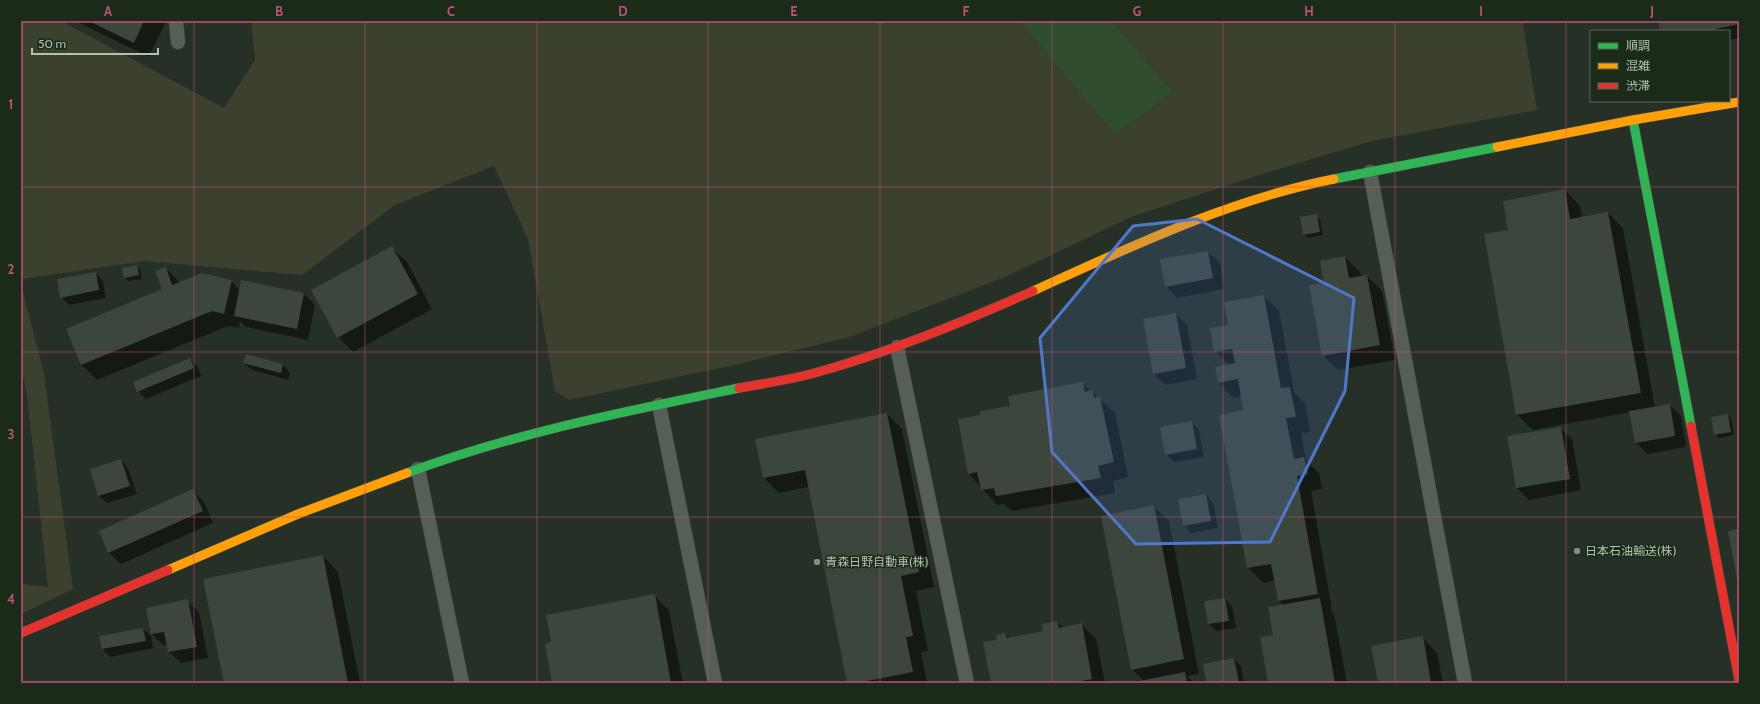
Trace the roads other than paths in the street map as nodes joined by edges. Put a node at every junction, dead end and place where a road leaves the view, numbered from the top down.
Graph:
1 (176, 21) edge
2 (178, 42) dead end
3 (1739, 102) edge
4 (1633, 120) junction
5 (1370, 172) junction
6 (897, 347) junction
7 (659, 405) junction
8 (418, 469) junction
9 (21, 634) edge
10 (1739, 680) edge
11 (462, 683) edge
12 (715, 683) edge
13 (967, 683) edge
14 (1465, 683) edge

1 - 2 street
3 - 4 street
4 - 5 street
4 - 10 street
5 - 6 street
5 - 14 street
6 - 7 street
6 - 13 street
7 - 8 street
7 - 12 street
8 - 9 street
8 - 11 street

